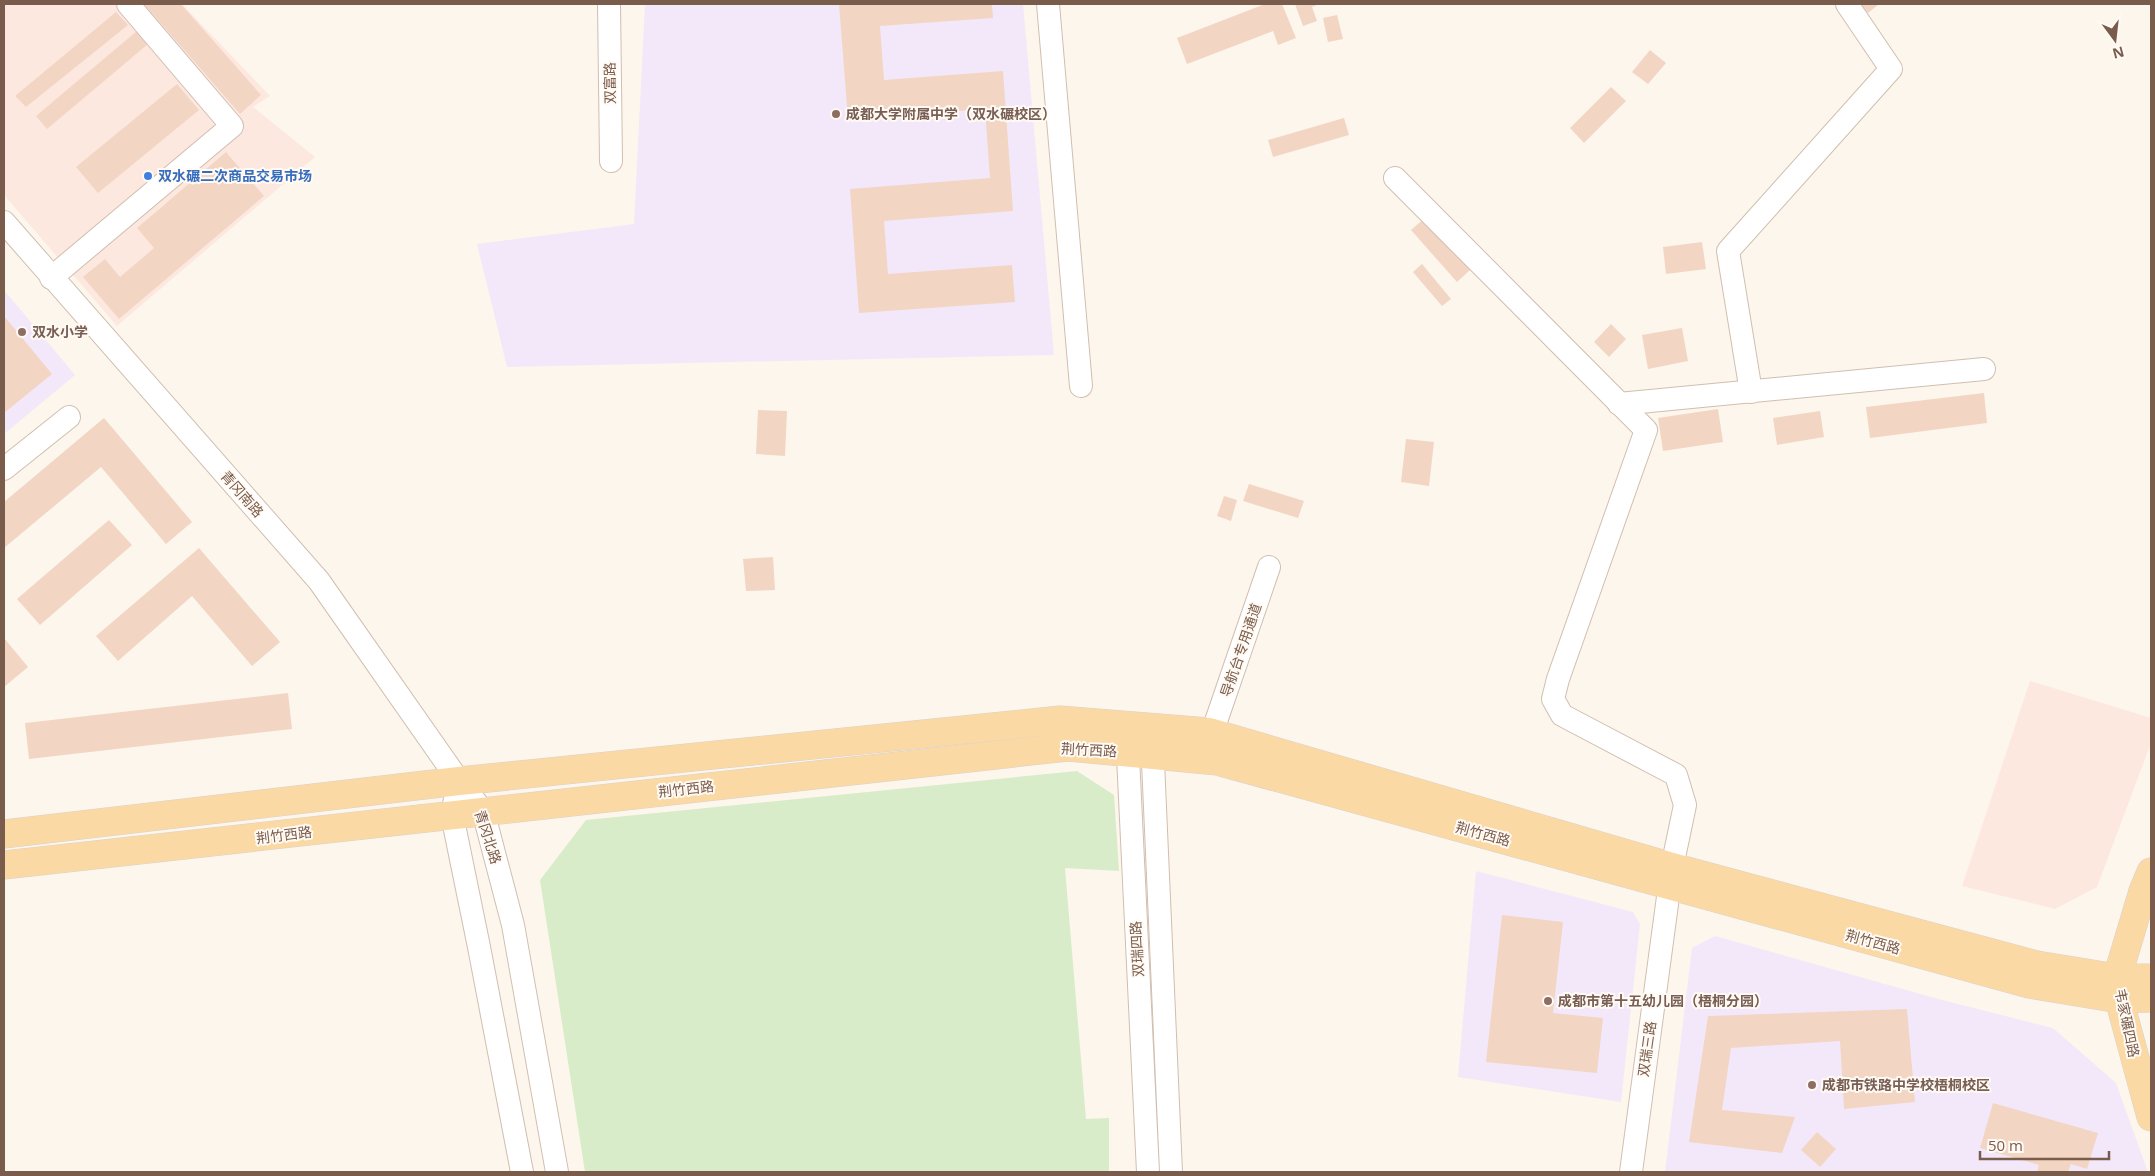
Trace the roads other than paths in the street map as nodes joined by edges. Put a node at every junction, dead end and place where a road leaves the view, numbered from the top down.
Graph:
1 (128, 4) edge
2 (609, 4) edge
3 (1048, 4) edge
4 (1847, 4) edge
5 (611, 161) dead end
6 (1395, 178) dead end
7 (4, 222) edge
8 (51, 278) junction
9 (1984, 369) dead end
10 (1081, 386) dead end
11 (1751, 392) junction
12 (1619, 404) junction
13 (70, 417) dead end
14 (4, 469) edge
15 (1269, 567) dead end
16 (1139, 727) junction
17 (1212, 734) junction
18 (1140, 754) junction
19 (459, 781) junction
20 (483, 811) junction
21 (452, 814) junction
22 (4, 834) edge
23 (4, 865) edge
24 (2151, 872) edge
25 (1670, 877) junction
26 (2118, 988) junction
27 (2150, 989) edge
28 (2151, 1117) edge
29 (522, 1172) edge
30 (557, 1172) edge
31 (1148, 1172) edge
32 (1171, 1172) edge
33 (1631, 1172) edge

1 - 8 street
2 - 5 street, 双富路
3 - 10 street
4 - 11 street
6 - 12 street
7 - 8 street, 青冈南路
8 - 19 street, 青冈南路
9 - 11 street
11 - 12 street
12 - 25 street, 双瑞三路
13 - 14 street
15 - 17 street, 导航台专用通道
16 - 17 main road, 荆竹西路
16 - 18 street, 双瑞四路
16 - 19 main road, 荆竹西路
17 - 25 main road, 荆竹西路
18 - 20 main road, 荆竹西路
18 - 25 main road, 荆竹西路
18 - 31 street, 双瑞四路
18 - 32 street, 双瑞四路
19 - 20 street, 青冈北路
19 - 21 street, 青冈北路
19 - 22 main road, 荆竹西路
20 - 21 main road, 荆竹西路
20 - 30 street, 青冈北路
21 - 23 main road, 荆竹西路
21 - 29 street, 青冈北路
24 - 26 main road, 韦家碾四路
25 - 26 main road, 荆竹西路
25 - 33 street, 双瑞三路
26 - 27 main road, 荆竹西路
26 - 28 main road, 韦家碾四路

